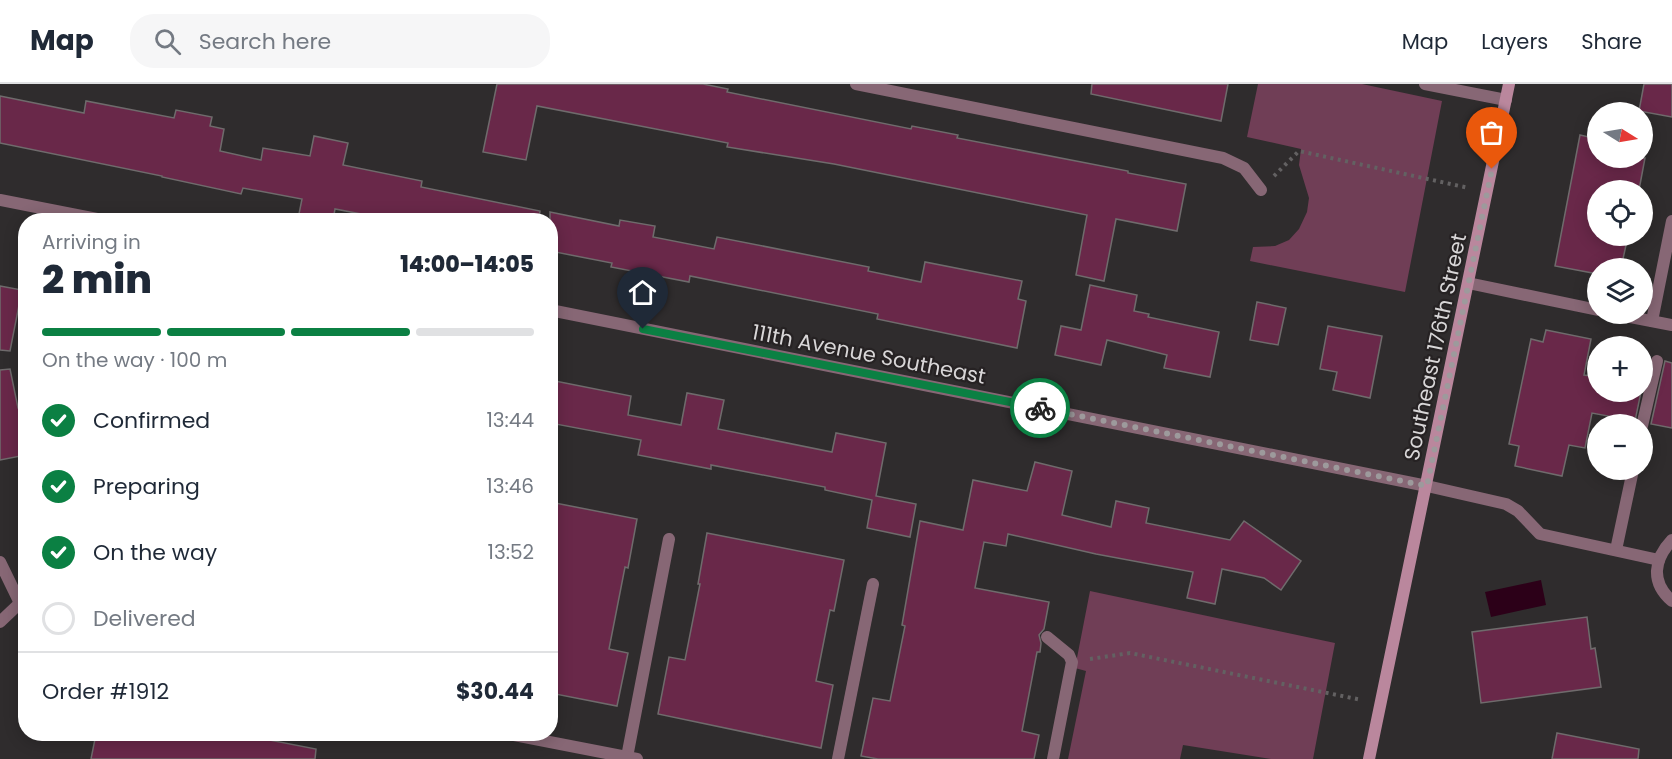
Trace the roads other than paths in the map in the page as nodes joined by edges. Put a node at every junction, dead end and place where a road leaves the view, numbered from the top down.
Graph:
1 (856, 84) edge
2 (1425, 84) edge
3 (1509, 84) edge
4 (1506, 100) junction
5 (1261, 190) road end
6 (0, 200) edge
7 (66, 213) edge
8 (1672, 221) edge
9 (1468, 284) junction
10 (1587, 308) edge
11 (558, 312) edge
12 (1653, 316) edge
13 (1653, 321) edge
14 (1672, 325) edge
15 (1656, 361) dead end
16 (1645, 414) edge
17 (1631, 480) edge
18 (1427, 486) junction
19 (669, 539) dead end
20 (1672, 540) edge
21 (1616, 550) junction
22 (1659, 560) junction
23 (0, 562) edge
24 (873, 584) dead end
25 (18, 596) edge
26 (1672, 601) edge
27 (18, 609) edge
28 (0, 622) edge
29 (1047, 637) dead end
30 (543, 741) edge
31 (632, 758) edge
32 (838, 759) edge
33 (1053, 759) edge
34 (1369, 759) edge

1 - 5 street
2 - 4 street
3 - 4 main road, Southeast 176th Street
4 - 9 main road, Southeast 176th Street
6 - 7 street
8 - 12 street
9 - 10 street
9 - 18 main road, Southeast 176th Street
11 - 18 street, 111th Avenue Southeast
13 - 14 street
15 - 16 street
17 - 21 street
18 - 21 street, 111th Avenue Southeast
18 - 34 main road, Southeast 176th Street
19 - 31 street
20 - 22 street
21 - 22 street, 111th Avenue Southeast
22 - 26 street
23 - 25 street
24 - 32 street
27 - 28 street
29 - 33 street
30 - 31 street

